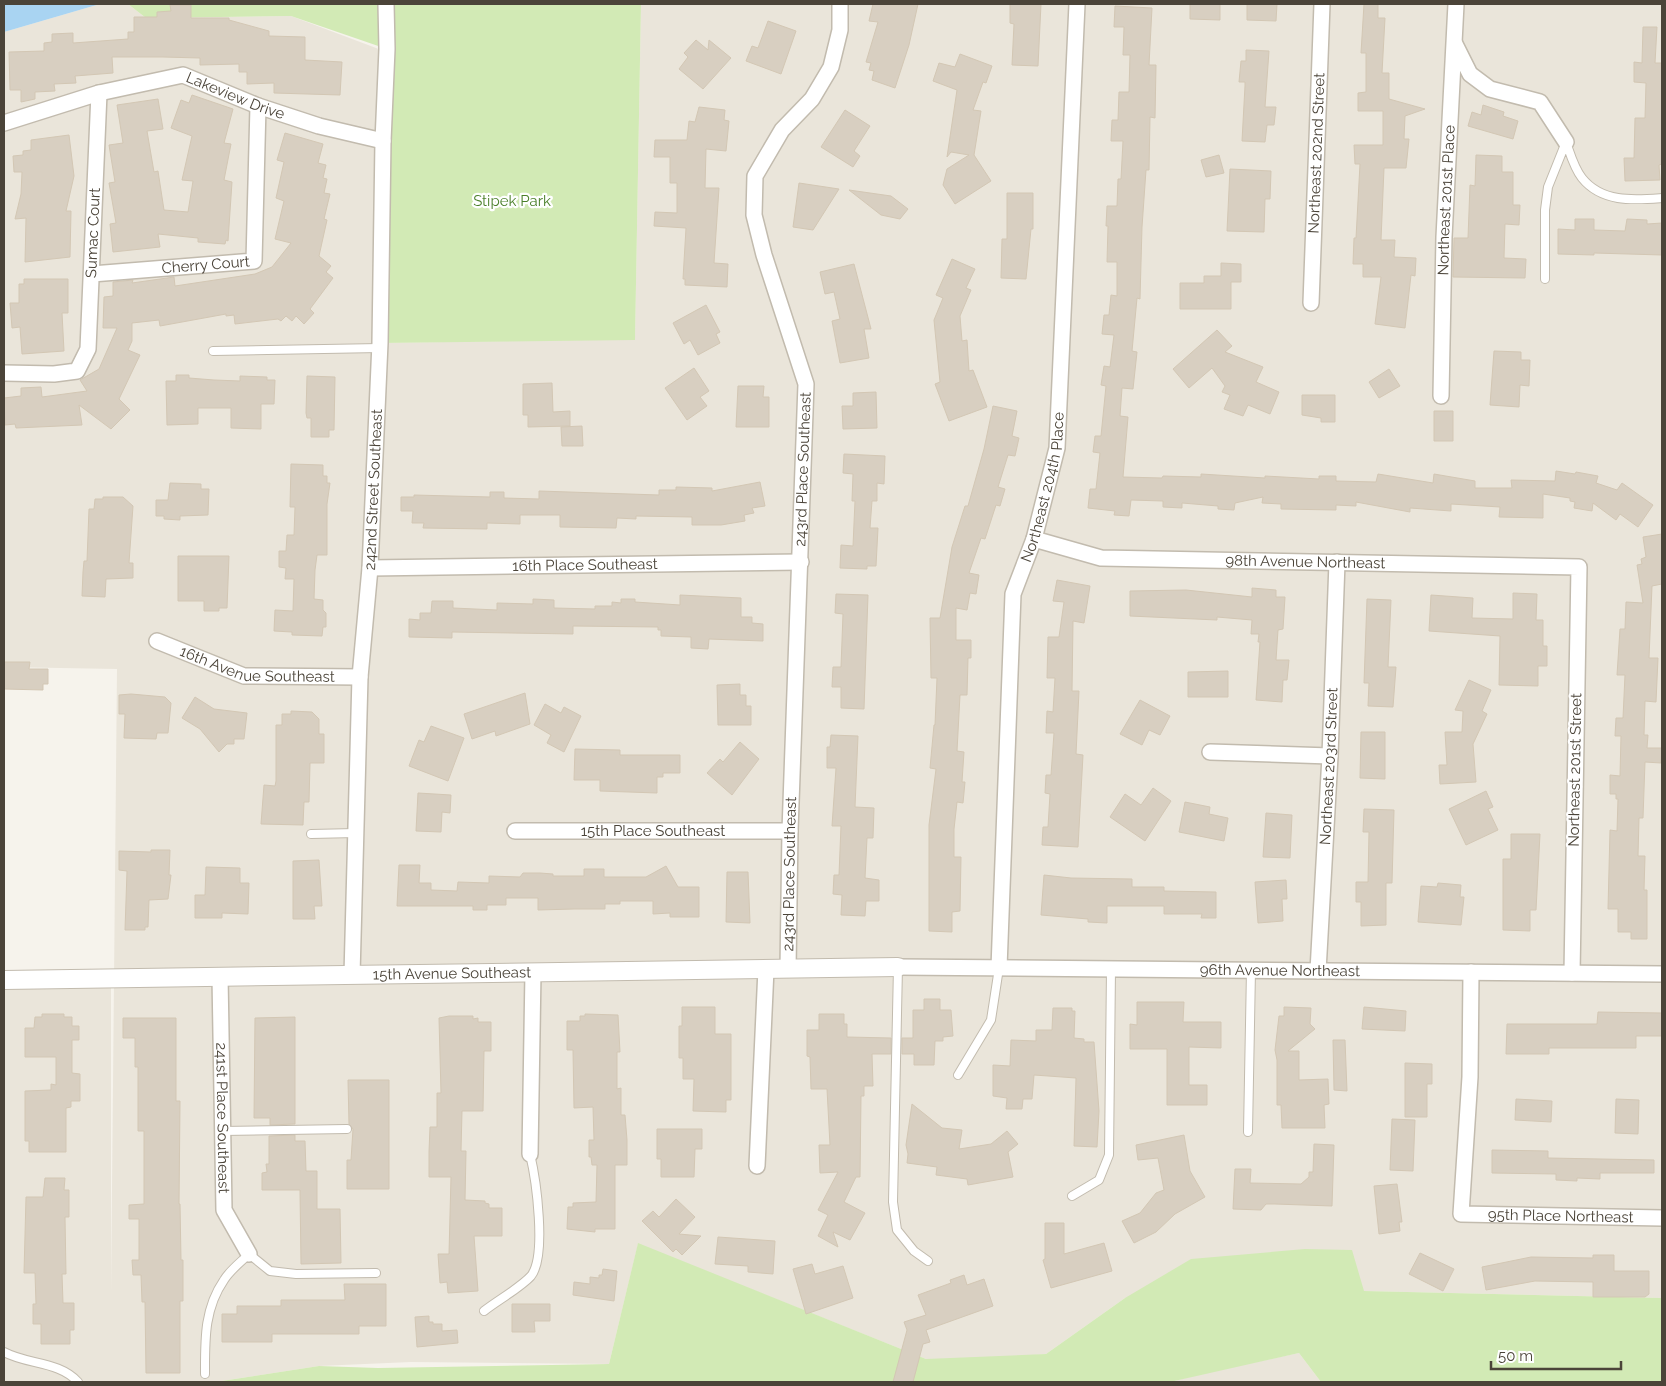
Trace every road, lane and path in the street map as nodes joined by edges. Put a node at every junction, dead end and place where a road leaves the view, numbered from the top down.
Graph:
1 (386, 4) edge
2 (840, 4) edge
3 (1077, 4) edge
4 (1322, 4) edge
5 (1456, 4) edge
6 (1455, 42) junction
7 (99, 93) junction
8 (258, 106) junction
9 (4, 123) edge
10 (383, 141) junction
11 (1566, 142) junction
12 (1662, 198) edge
13 (92, 274) junction
14 (1545, 279) dead end
15 (1311, 303) dead end
16 (380, 348) junction
17 (213, 351) dead end
18 (4, 373) edge
19 (1441, 396) dead end
20 (1034, 539) junction
21 (801, 562) junction
22 (1337, 562) junction
23 (1579, 567) joint
24 (370, 568) junction
25 (157, 641) dead end
26 (360, 677) junction
27 (1210, 752) dead end
28 (1330, 756) junction
29 (515, 831) dead end
30 (790, 831) junction
31 (356, 833) junction
32 (311, 834) dead end
33 (898, 967) junction
34 (788, 968) junction
35 (999, 968) junction
36 (766, 969) junction
37 (1111, 969) junction
38 (1251, 970) junction
39 (1318, 971) junction
40 (533, 972) junction
41 (1471, 972) junction
42 (1572, 973) junction
43 (1662, 974) edge
44 (352, 975) junction
45 (220, 976) junction
46 (4, 980) edge
47 (958, 1075) dead end
48 (348, 1129) dead end
49 (222, 1131) junction
50 (1248, 1132) dead end
51 (530, 1154) joint
52 (757, 1166) dead end
53 (1072, 1196) dead end
54 (1662, 1218) edge
55 (249, 1254) junction
56 (928, 1261) dead end
57 (376, 1273) dead end
58 (484, 1310) dead end
59 (4, 1352) edge
60 (205, 1374) dead end
61 (78, 1382) edge

1 - 10 street, 242nd Street Southeast
2 - 21 street, 243rd Place Southeast
3 - 20 street, Northeast 204th Place
4 - 15 street, Northeast 202nd Street
5 - 6 street, Northeast 201st Place
6 - 11 street
6 - 19 street, Northeast 201st Place
7 - 8 street, Lakeview Drive
7 - 9 street, Lakeview Drive
7 - 13 street, Sumac Court
8 - 10 street, Lakeview Drive
8 - 13 street, Cherry Court
10 - 16 street, 242nd Street Southeast
11 - 12 lane
11 - 14 lane
13 - 18 street, Sumac Court
16 - 17 lane
16 - 24 street, 242nd Street Southeast
20 - 22 street, 98th Avenue Northeast
20 - 35 street, Northeast 204th Place
21 - 24 street, 16th Place Southeast
21 - 30 street, 243rd Place Southeast
22 - 23 street, 98th Avenue Northeast
22 - 28 street, Northeast 203rd Street
23 - 42 street, Northeast 201st Street
24 - 26 street, 242nd Street Southeast
25 - 26 street, 16th Avenue Southeast
26 - 31 street, 242nd Street Southeast
27 - 28 street
28 - 39 street, Northeast 203rd Street
29 - 30 street, 15th Place Southeast
30 - 34 street, 243rd Place Southeast
31 - 32 lane
31 - 44 street, 242nd Street Southeast
33 - 34 street, 15th Avenue Southeast
33 - 35 street, 96th Avenue Northeast
33 - 56 lane
34 - 36 street, 15th Avenue Southeast
35 - 37 street, 96th Avenue Northeast
35 - 47 lane
36 - 40 street, 15th Avenue Southeast
36 - 52 street, 243rd Place Southeast
37 - 38 street, 96th Avenue Northeast
37 - 53 lane
38 - 39 street, 96th Avenue Northeast
38 - 50 lane
39 - 41 street, 96th Avenue Northeast
40 - 44 street, 15th Avenue Southeast
40 - 51 street
41 - 42 street, 96th Avenue Northeast
41 - 54 street, 95th Place Northeast
42 - 43 street, 96th Avenue Northeast
44 - 45 street, 15th Avenue Southeast
45 - 46 street, 15th Avenue Southeast
45 - 49 street, 241st Place Southeast
48 - 49 lane
49 - 55 street, 241st Place Southeast
51 - 58 lane
55 - 57 lane
55 - 60 lane
59 - 61 lane

